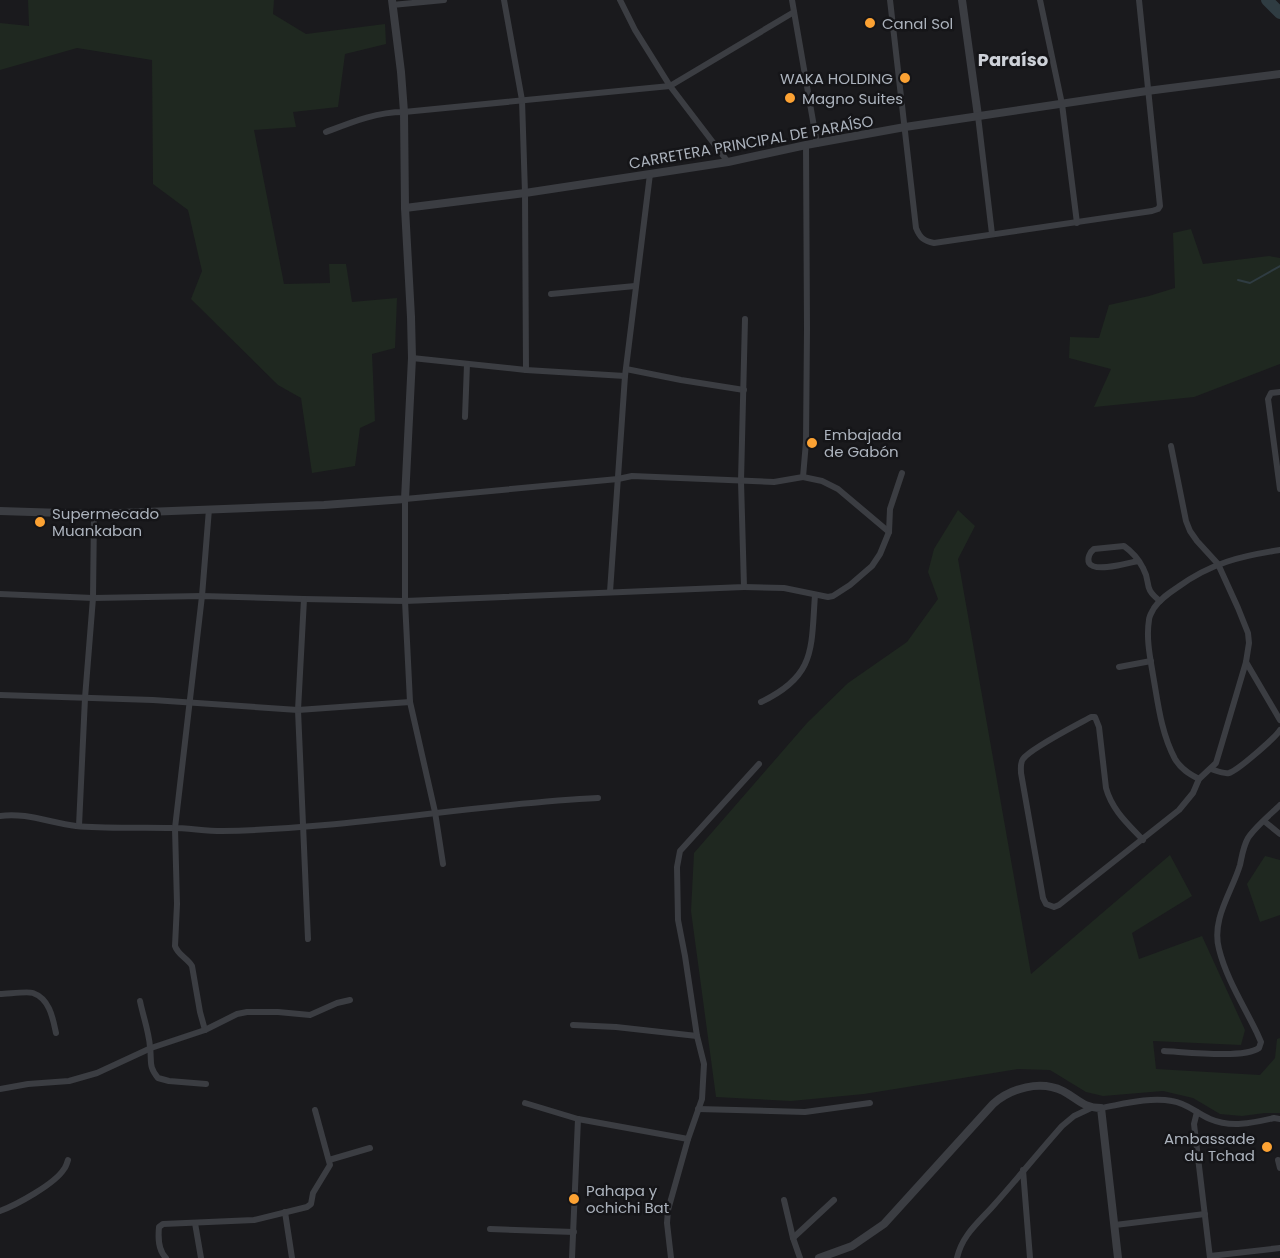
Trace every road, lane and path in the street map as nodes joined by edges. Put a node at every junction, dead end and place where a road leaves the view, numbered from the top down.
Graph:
1 (444, 0) edge
2 (504, 0) edge
3 (620, 0) edge
4 (792, 0) edge
5 (890, 0) edge
6 (962, 0) edge
7 (1040, 0) edge
8 (1139, 0) edge
9 (392, 3) edge
10 (794, 12) junction
11 (1280, 74) edge
12 (670, 86) junction
13 (1147, 91) junction
14 (522, 100) junction
15 (1062, 104) junction
16 (404, 112) junction
17 (978, 116) junction
18 (905, 127) junction
19 (326, 132) dead end
20 (817, 144) junction
21 (806, 145) junction
22 (728, 162) junction
23 (650, 174) junction
24 (525, 193) junction
25 (405, 208) junction
26 (1077, 223) junction
27 (992, 234) junction
28 (635, 286) junction
29 (551, 294) dead end
30 (745, 319) dead end
31 (412, 358) junction
32 (467, 363) junction
33 (626, 369) junction
34 (526, 370) junction
35 (625, 376) junction
36 (744, 390) junction
37 (1280, 392) edge
38 (465, 417) dead end
39 (1171, 446) dead end
40 (902, 473) dead end
41 (804, 477) junction
42 (618, 479) junction
43 (741, 481) junction
44 (1280, 489) edge
45 (405, 499) junction
46 (209, 509) junction
47 (0, 511) edge
48 (94, 514) junction
49 (889, 532) junction
50 (1280, 550) edge
51 (1138, 561) junction
52 (1218, 564) junction
53 (744, 587) junction
54 (610, 592) junction
55 (0, 594) edge
56 (815, 595) junction
57 (202, 596) junction
58 (93, 598) junction
59 (304, 599) junction
60 (405, 601) junction
61 (1160, 601) junction
62 (1151, 661) junction
63 (1246, 662) junction
64 (1119, 667) dead end
65 (0, 695) edge
66 (85, 698) junction
67 (410, 702) junction
68 (761, 702) dead end
69 (190, 703) junction
70 (297, 710) junction
71 (1280, 720) edge
72 (1280, 730) edge
73 (759, 764) dead end
74 (1211, 769) junction
75 (1199, 779) junction
76 (598, 798) dead end
77 (1280, 805) edge
78 (435, 812) junction
79 (0, 816) edge
80 (1264, 821) junction
81 (79, 826) junction
82 (175, 828) junction
83 (303, 828) junction
84 (1280, 834) edge
85 (1143, 840) junction
86 (442, 864) dead end
87 (308, 939) dead end
88 (0, 994) edge
89 (350, 1000) dead end
90 (140, 1001) dead end
91 (573, 1025) dead end
92 (205, 1030) junction
93 (56, 1033) dead end
94 (697, 1036) junction
95 (151, 1048) junction
96 (1164, 1051) dead end
97 (206, 1084) dead end
98 (0, 1089) edge
99 (870, 1102) dead end
100 (525, 1103) dead end
101 (1091, 1108) junction
102 (1101, 1108) junction
103 (698, 1109) junction
104 (315, 1110) dead end
105 (1197, 1112) junction
106 (578, 1119) junction
107 (1280, 1119) edge
108 (688, 1139) junction
109 (370, 1149) dead end
110 (68, 1160) dead end
111 (329, 1160) junction
112 (1278, 1160) dead end
113 (1280, 1168) edge
114 (1023, 1170) junction
115 (784, 1200) dead end
116 (834, 1200) dead end
117 (0, 1211) edge
118 (285, 1212) junction
119 (1205, 1214) junction
120 (195, 1222) junction
121 (1114, 1225) junction
122 (490, 1228) dead end
123 (574, 1232) junction
124 (793, 1238) junction
125 (1280, 1248) edge
126 (1210, 1257) edge
127 (166, 1258) edge
128 (201, 1258) edge
129 (292, 1258) edge
130 (572, 1258) edge
131 (671, 1258) edge
132 (800, 1258) edge
133 (819, 1258) edge
134 (957, 1258) edge
135 (1030, 1258) edge
136 (1119, 1258) edge

1 - 9 street
2 - 14 street
3 - 12 street
4 - 10 street
5 - 18 street
6 - 17 street
7 - 15 street
8 - 13 street
9 - 16 street
10 - 12 street
10 - 20 street
11 - 13 street, CARRETERA PRINCIPAL DE PARAÍSO
12 - 14 street
12 - 22 street
13 - 15 street, CARRETERA PRINCIPAL DE PARAÍSO
13 - 26 street
14 - 16 street
14 - 24 street
15 - 17 street, CARRETERA PRINCIPAL DE PARAÍSO
15 - 26 street
16 - 19 street
16 - 25 street
17 - 18 street, CARRETERA PRINCIPAL DE PARAÍSO
17 - 27 street
18 - 20 street, CARRETERA PRINCIPAL DE PARAÍSO
18 - 27 street
20 - 21 street, CARRETERA PRINCIPAL DE PARAÍSO
21 - 22 street, CARRETERA PRINCIPAL DE PARAÍSO
21 - 41 street
22 - 23 street, CARRETERA PRINCIPAL DE PARAÍSO
23 - 24 street, CARRETERA PRINCIPAL DE PARAÍSO
23 - 28 street
24 - 25 street, CARRETERA PRINCIPAL DE PARAÍSO
24 - 34 street
25 - 31 street
26 - 27 street
28 - 29 street
28 - 33 street
30 - 36 street
31 - 32 street
31 - 45 street
32 - 34 street
32 - 38 street
33 - 35 street
33 - 36 street
34 - 35 street
35 - 42 street
36 - 43 street
37 - 44 street
39 - 52 street
40 - 49 street
41 - 43 street
41 - 49 street
42 - 43 street
42 - 45 street
42 - 54 street
43 - 53 street
45 - 46 street
45 - 60 street
46 - 48 street
46 - 57 street
47 - 48 street
48 - 58 street
49 - 56 street
50 - 52 street
51 - 51 street
51 - 61 street
52 - 61 street
52 - 63 street
53 - 54 street
53 - 56 street
54 - 60 street
55 - 58 street
56 - 68 street
57 - 58 street
57 - 59 street
57 - 69 street
58 - 66 street
59 - 60 street
59 - 70 street
60 - 67 street
61 - 62 street
62 - 64 street
62 - 75 street
63 - 71 street
63 - 74 street
65 - 66 street
66 - 69 street
66 - 81 street
67 - 70 street
67 - 78 street
69 - 70 street
69 - 82 street
70 - 83 street
72 - 74 street
73 - 94 street
74 - 75 street
75 - 85 street
76 - 78 street
77 - 80 street
78 - 83 street
78 - 86 street
79 - 81 street
80 - 84 street
80 - 96 street
81 - 82 street
82 - 83 street
82 - 92 street
83 - 87 street
85 - 85 street
88 - 93 street
89 - 92 street
90 - 95 street
91 - 94 street
92 - 95 street
94 - 103 street
95 - 97 street
95 - 98 street
99 - 103 street
100 - 106 street
101 - 102 street
101 - 114 street
101 - 133 street
102 - 105 street
102 - 121 street
103 - 108 street
104 - 111 street
105 - 107 street
105 - 119 street
106 - 108 street
106 - 123 street
108 - 131 street
109 - 111 street
110 - 117 street
111 - 118 street
112 - 113 street
114 - 134 street
114 - 135 street
115 - 124 street
116 - 124 street
118 - 120 street
118 - 129 street
119 - 121 street
119 - 126 street
120 - 127 street
120 - 128 street
121 - 136 street
122 - 123 street
123 - 130 street
124 - 132 street
125 - 126 street

